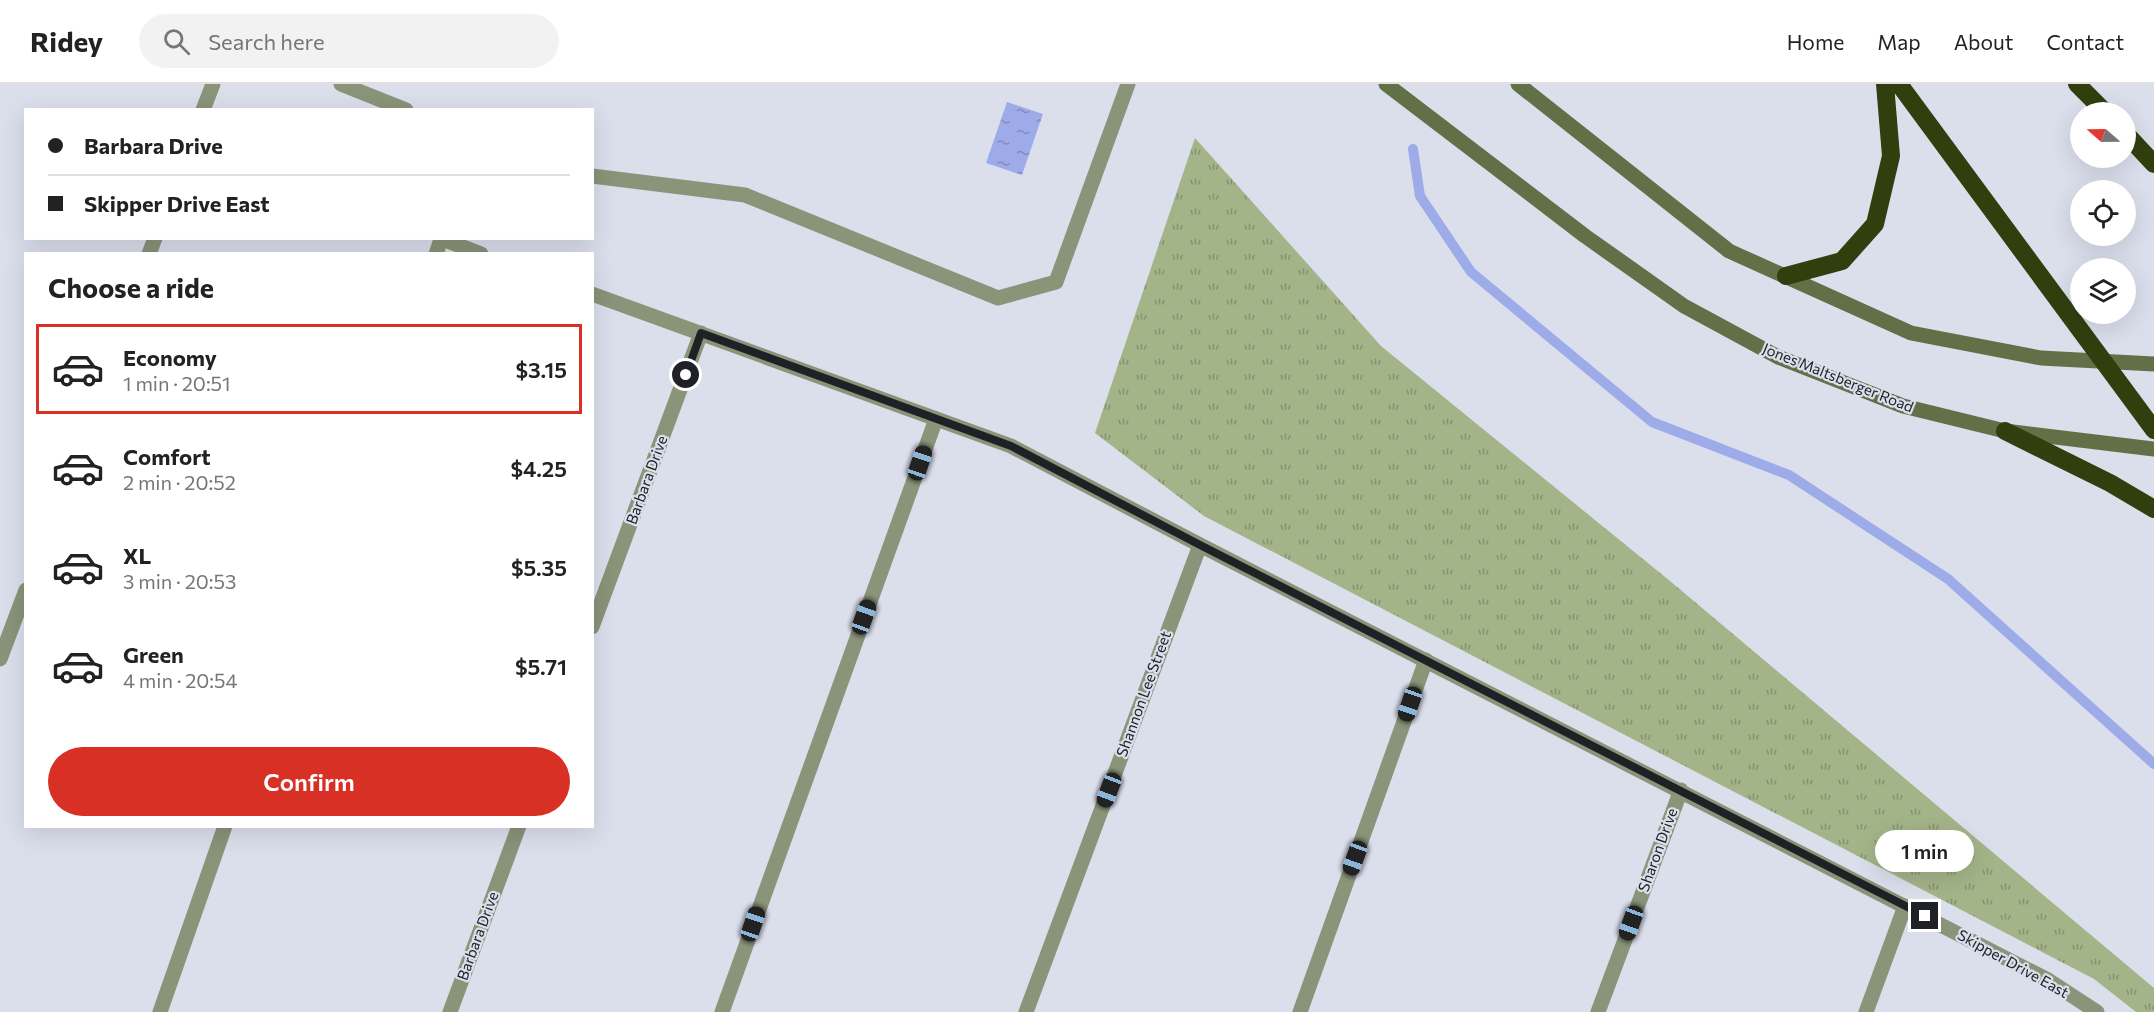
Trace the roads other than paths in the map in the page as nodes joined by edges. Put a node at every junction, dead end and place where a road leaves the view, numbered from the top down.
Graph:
1 (213, 84) edge
2 (341, 84) edge
3 (1128, 84) edge
4 (1386, 84) edge
5 (1518, 84) edge
6 (1885, 84) edge
7 (1899, 84) edge
8 (2077, 84) edge
9 (2095, 102) edge
10 (204, 108) edge
11 (401, 108) edge
12 (2136, 145) edge
13 (2154, 164) edge
14 (594, 176) edge
15 (444, 240) edge
16 (476, 252) edge
17 (1786, 276) junction
18 (594, 295) edge
19 (701, 333) junction
20 (2104, 362) junction
21 (2154, 364) edge
22 (936, 419) junction
23 (2154, 430) edge
24 (2005, 431) junction
25 (2154, 449) edge
26 (2154, 509) edge
27 (1200, 545) junction
28 (24, 595) edge
29 (594, 622) edge
30 (0, 659) edge
31 (1426, 660) junction
32 (1681, 790) junction
33 (224, 828) edge
34 (518, 828) edge
35 (1905, 906) junction
36 (160, 1012) edge
37 (450, 1012) edge
38 (722, 1012) edge
39 (1026, 1012) edge
40 (1300, 1012) edge
41 (1598, 1012) edge
42 (1866, 1012) edge
43 (2097, 1012) edge

1 - 10 street
2 - 11 street
3 - 14 street
4 - 24 main road, Jones Maltsberger Road
5 - 17 main road
6 - 17 highway
7 - 20 highway
8 - 9 highway
12 - 13 highway
15 - 16 street
17 - 20 main road
18 - 19 street, Skipper Drive East
19 - 22 street, Skipper Drive East
19 - 29 street, Barbara Drive
20 - 21 main road
20 - 23 highway
22 - 27 street, Skipper Drive East
22 - 38 street
24 - 25 main road, Jones Maltsberger Road
24 - 26 highway
27 - 31 street, Skipper Drive East
27 - 39 street, Shannon Lee Street
28 - 30 street
31 - 32 street, Skipper Drive East
31 - 40 street
32 - 35 street, Skipper Drive East
32 - 41 street, Sharon Drive
33 - 36 street
34 - 37 street, Barbara Drive
35 - 42 street
35 - 43 street, Skipper Drive East

